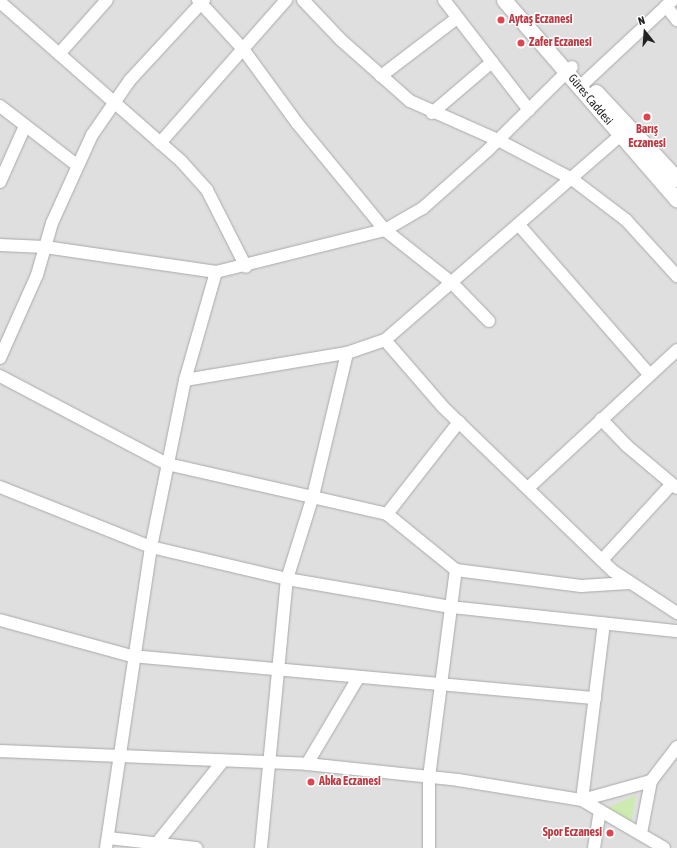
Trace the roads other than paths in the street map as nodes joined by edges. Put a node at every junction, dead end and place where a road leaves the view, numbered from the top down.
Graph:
1 (107, 0) edge
2 (286, 0) edge
3 (303, 0) edge
4 (444, 0) edge
5 (504, 0) edge
6 (515, 0) edge
7 (201, 1) edge
8 (7, 3) edge
9 (669, 3) edge
10 (457, 18) junction
11 (677, 20) edge
12 (243, 49) junction
13 (58, 54) junction
14 (492, 62) junction
15 (569, 70) junction
16 (381, 76) junction
17 (585, 82) junction
18 (113, 101) junction
19 (0, 106) edge
20 (529, 110) junction
21 (432, 113) junction
22 (25, 126) junction
23 (620, 136) junction
24 (498, 140) junction
25 (160, 143) junction
26 (78, 166) junction
27 (572, 179) junction
28 (677, 179) edge
29 (0, 182) edge
30 (677, 200) edge
31 (519, 225) junction
32 (385, 230) junction
33 (0, 245) edge
34 (45, 247) junction
35 (246, 267) junction
36 (216, 272) junction
37 (677, 276) edge
38 (452, 283) junction
39 (489, 321) dead end
40 (385, 340) junction
41 (677, 350) edge
42 (347, 352) junction
43 (0, 358) edge
44 (650, 375) junction
45 (0, 376) edge
46 (185, 380) junction
47 (601, 419) junction
48 (459, 422) junction
49 (167, 464) junction
50 (674, 486) edge
51 (0, 487) edge
52 (528, 488) junction
53 (313, 496) junction
54 (387, 514) junction
55 (151, 547) junction
56 (602, 560) junction
57 (456, 570) junction
58 (287, 579) junction
59 (629, 583) junction
60 (451, 607) junction
61 (677, 613) edge
62 (0, 620) edge
63 (604, 623) junction
64 (677, 631) edge
65 (132, 656) junction
66 (278, 669) junction
67 (358, 678) junction
68 (441, 686) junction
69 (595, 698) junction
70 (676, 749) edge
71 (0, 751) edge
72 (117, 758) junction
73 (223, 761) junction
74 (268, 763) junction
75 (307, 764) junction
76 (428, 777) junction
77 (651, 781) junction
78 (582, 800) junction
79 (600, 810) junction
80 (640, 833) junction
81 (107, 843) edge
82 (155, 846) edge
83 (196, 848) edge
84 (261, 848) edge
85 (429, 848) edge
86 (594, 848) edge
87 (664, 848) edge

1 - 13 street
2 - 12 street
3 - 16 street
4 - 10 street
5 - 15 street, Güres Caddesi
6 - 15 street
7 - 12 street
7 - 18 street
8 - 13 street
9 - 11 street
9 - 17 street
10 - 14 street
10 - 16 street
12 - 25 street
12 - 32 street
13 - 18 street
14 - 20 street
14 - 21 street
15 - 17 street
15 - 20 street
15 - 23 street, Güres Caddesi
16 - 21 street
17 - 28 street
18 - 25 street
18 - 26 street
19 - 22 street
20 - 24 street
21 - 24 street
22 - 26 street
22 - 29 street
23 - 27 street
23 - 30 street, Güres Caddesi
24 - 27 street
24 - 32 street
25 - 35 street
26 - 34 street
27 - 31 street
27 - 37 street
31 - 38 street
31 - 44 street
32 - 35 street
32 - 38 street
33 - 34 street
34 - 36 street
34 - 43 street
35 - 36 street
36 - 46 street
38 - 39 street
38 - 40 street
40 - 42 street
40 - 48 street
41 - 44 street
42 - 46 street
42 - 53 street
44 - 47 street
45 - 49 street
46 - 49 street
47 - 50 street
47 - 52 street
48 - 52 street
48 - 54 street
49 - 53 street
49 - 55 street
50 - 56 street
51 - 55 street
52 - 56 street
53 - 54 street
53 - 58 street
54 - 57 street
55 - 58 street
55 - 65 street
56 - 59 street
57 - 59 street
57 - 60 street
58 - 60 street
58 - 66 street
59 - 61 street
60 - 63 street
60 - 68 street
62 - 65 street
63 - 64 street
63 - 69 street
65 - 66 street
65 - 72 street
66 - 67 street
66 - 74 street
67 - 68 street
67 - 75 street
68 - 69 street
68 - 76 street
69 - 78 street
70 - 77 street
71 - 72 street
72 - 73 street
72 - 81 street
73 - 74 street
73 - 82 street
74 - 75 street
74 - 84 street
75 - 76 street
76 - 78 street
76 - 85 street
77 - 78 street
77 - 80 street
78 - 79 street
79 - 80 street
79 - 86 street
80 - 87 street
81 - 82 street
82 - 83 street

